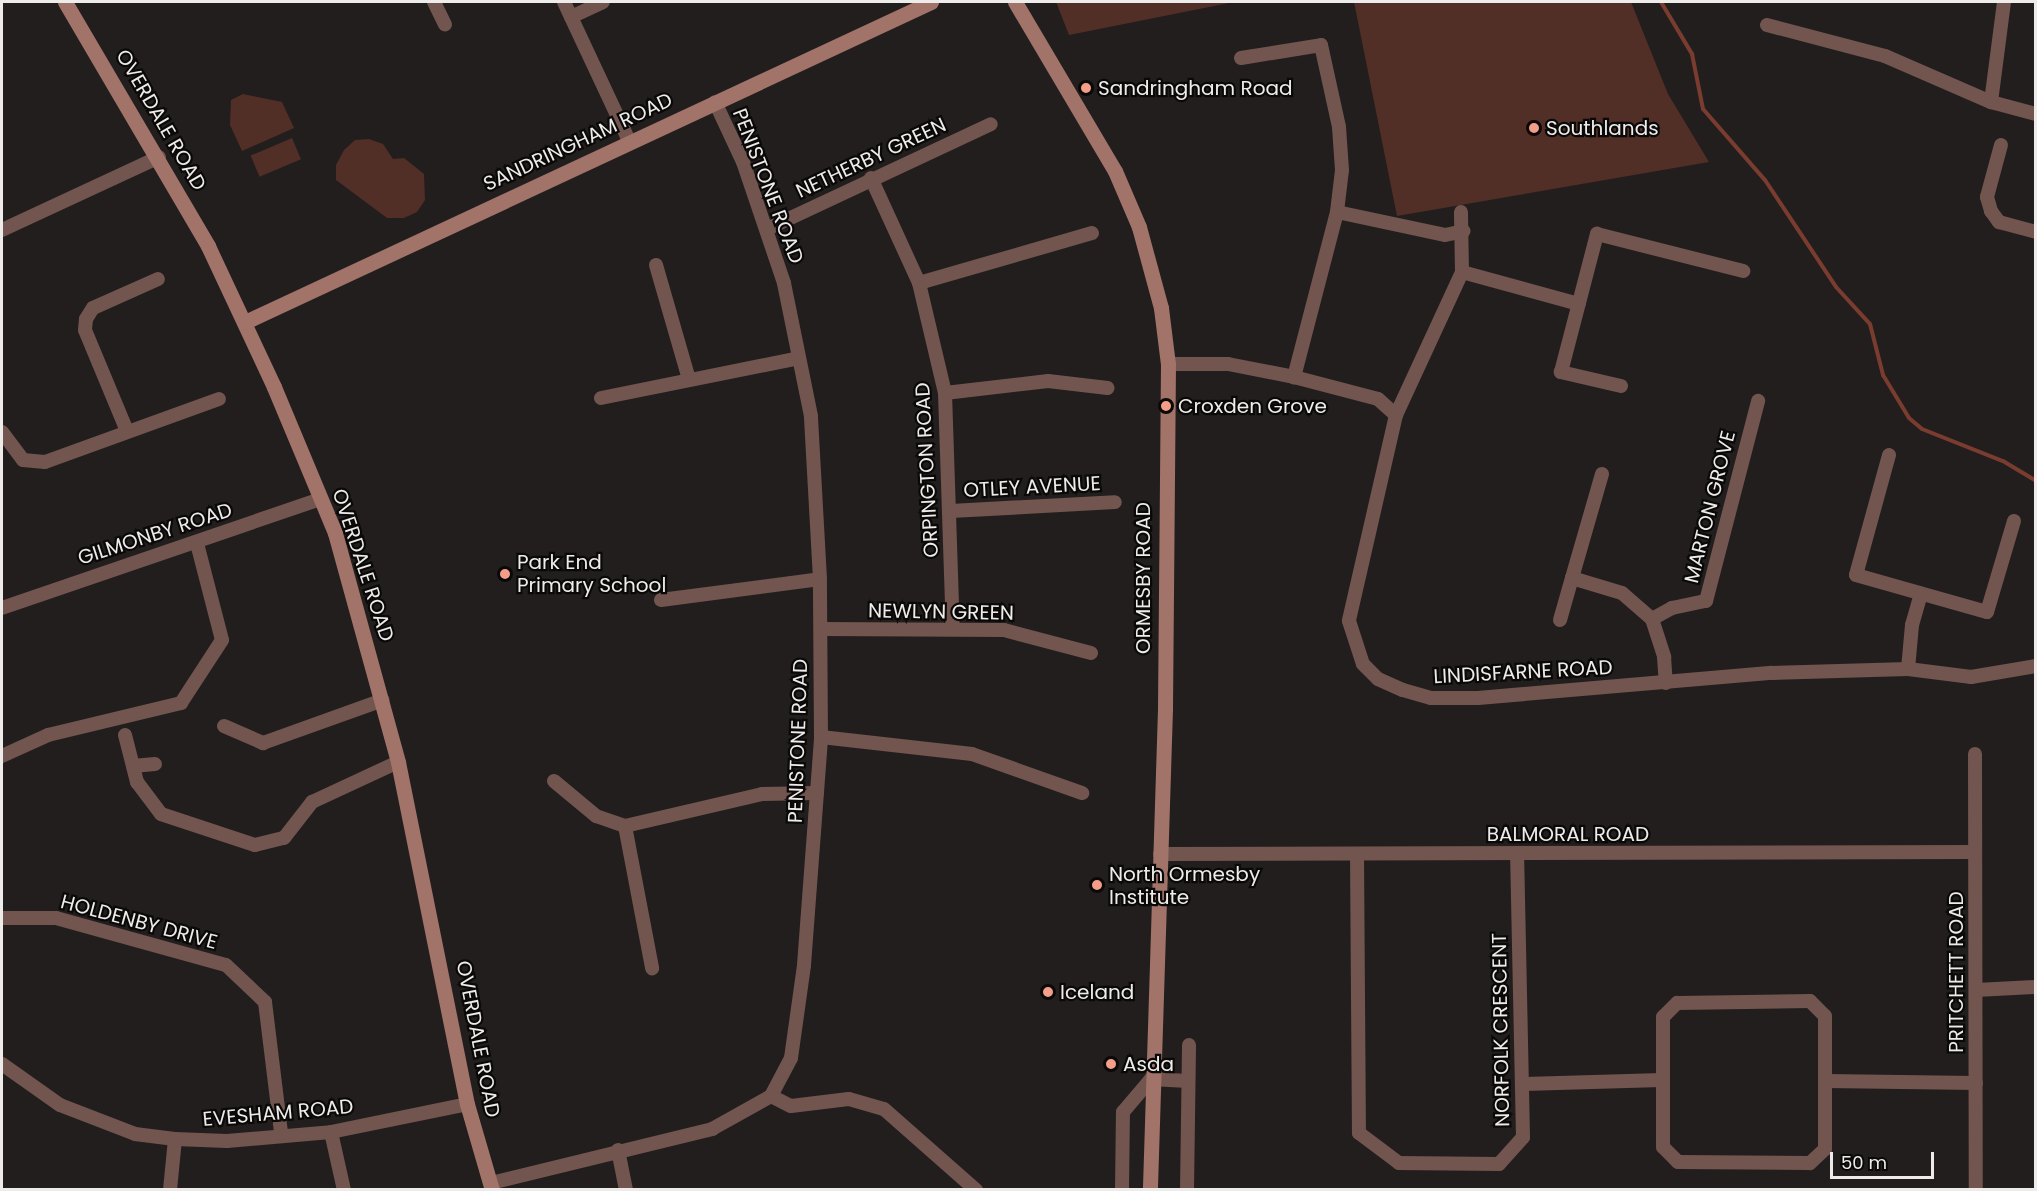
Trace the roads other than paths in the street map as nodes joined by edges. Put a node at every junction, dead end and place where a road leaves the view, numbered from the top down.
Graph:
1 (65, 2) edge
2 (434, 2) edge
3 (564, 2) edge
4 (603, 2) edge
5 (931, 2) edge
6 (1015, 2) edge
7 (2004, 2) edge
8 (571, 17) junction
9 (445, 24) dead end
10 (1767, 25) dead end
11 (1241, 58) dead end
12 (715, 102) junction
13 (1991, 102) junction
14 (2036, 114) edge
15 (991, 124) dead end
16 (629, 141) junction
17 (2001, 145) dead end
18 (159, 157) junction
19 (871, 178) junction
20 (1337, 212) junction
21 (1461, 212) dead end
22 (767, 228) junction
23 (2, 230) edge
24 (1464, 231) junction
25 (2036, 232) edge
26 (1092, 233) dead end
27 (656, 265) dead end
28 (1743, 271) dead end
29 (1462, 272) junction
30 (158, 279) dead end
31 (920, 283) junction
32 (1579, 304) junction
33 (245, 322) junction
34 (799, 358) junction
35 (1168, 364) junction
36 (1293, 377) junction
37 (689, 379) junction
38 (1621, 386) dead end
39 (1108, 388) dead end
40 (945, 393) junction
41 (601, 398) dead end
42 (219, 399) dead end
43 (1758, 401) dead end
44 (1396, 415) junction
45 (127, 430) junction
46 (2, 432) edge
47 (1889, 455) dead end
48 (1602, 474) dead end
49 (321, 498) junction
50 (1115, 502) dead end
51 (951, 511) junction
52 (2014, 521) dead end
53 (197, 543) junction
54 (1572, 578) junction
55 (820, 579) junction
56 (1921, 594) junction
57 (661, 600) dead end
58 (2, 608) edge
59 (1652, 619) junction
60 (1560, 620) dead end
61 (953, 628) junction
62 (822, 629) junction
63 (1092, 653) dead end
64 (2036, 666) edge
65 (1908, 669) junction
66 (1666, 683) junction
67 (383, 700) junction
68 (224, 726) dead end
69 (125, 735) dead end
70 (821, 737) junction
71 (1975, 754) dead end
72 (2, 756) edge
73 (398, 762) junction
74 (155, 764) dead end
75 (133, 766) junction
76 (554, 781) dead end
77 (817, 793) junction
78 (1082, 793) dead end
79 (625, 826) junction
80 (1975, 852) junction
81 (1160, 854) junction
82 (1357, 854) junction
83 (1517, 854) junction
84 (2, 918) edge
85 (652, 968) dead end
86 (2036, 987) edge
87 (1976, 990) junction
88 (1189, 1045) dead end
89 (2, 1064) edge
90 (1151, 1079) junction
91 (1662, 1080) junction
92 (1188, 1081) junction
93 (1826, 1081) junction
94 (1976, 1083) junction
95 (1522, 1084) junction
96 (771, 1096) junction
97 (467, 1104) junction
98 (331, 1132) junction
99 (281, 1133) junction
100 (175, 1139) junction
101 (618, 1150) junction
102 (492, 1186) edge
103 (170, 1190) edge
104 (344, 1190) edge
105 (626, 1190) edge
106 (976, 1190) edge
107 (1122, 1190) edge
108 (1150, 1190) edge
109 (1187, 1190) edge
110 (1976, 1190) edge

1 - 18 street, OVERDALE ROAD
2 - 9 street
3 - 8 street
4 - 8 street
5 - 12 street, SANDRINGHAM ROAD
6 - 35 street, ORMESBY ROAD
7 - 13 street
8 - 16 street
10 - 13 street
11 - 20 street
12 - 16 street, SANDRINGHAM ROAD
12 - 22 street, PENISTONE ROAD
13 - 14 street
15 - 19 street, NETHERBY GREEN
16 - 33 street, SANDRINGHAM ROAD
17 - 25 street
18 - 23 street
18 - 33 street, OVERDALE ROAD
19 - 22 street, NETHERBY GREEN
19 - 31 street, ORPINGTON ROAD
20 - 24 street
20 - 36 street
21 - 24 street
22 - 34 street, PENISTONE ROAD
24 - 29 street
26 - 31 street
27 - 37 street
28 - 32 street
29 - 32 street
29 - 44 street, LINDISFARNE ROAD
30 - 45 street
31 - 40 street, ORPINGTON ROAD
32 - 38 street
33 - 49 street, OVERDALE ROAD
34 - 37 street
34 - 55 street, PENISTONE ROAD
35 - 36 street
35 - 81 street, ORMESBY ROAD
36 - 44 street
37 - 41 street
39 - 40 street
40 - 51 street, ORPINGTON ROAD
42 - 45 street
43 - 59 street, MARTON GROVE
44 - 66 street, LINDISFARNE ROAD
45 - 46 street
47 - 56 street
48 - 54 street
49 - 53 street, GILMONBY ROAD
49 - 67 street, OVERDALE ROAD
50 - 51 street, OTLEY AVENUE
51 - 61 street, ORPINGTON ROAD
52 - 56 street
53 - 58 street, GILMONBY ROAD
53 - 72 street
54 - 59 street
54 - 60 street
55 - 57 street
55 - 62 street, PENISTONE ROAD
56 - 65 street
59 - 66 street
61 - 62 street, NEWLYN GREEN
61 - 63 street, NEWLYN GREEN
62 - 70 street, PENISTONE ROAD
64 - 65 street, LINDISFARNE ROAD
65 - 66 street, LINDISFARNE ROAD
67 - 68 street
67 - 73 street, OVERDALE ROAD
69 - 75 street
70 - 77 street, PENISTONE ROAD
70 - 78 street
71 - 80 street, PRITCHETT ROAD
73 - 75 street
73 - 97 street, OVERDALE ROAD
74 - 75 street
76 - 79 street
77 - 79 street
77 - 96 street, PENISTONE ROAD
79 - 85 street
80 - 83 street, BALMORAL ROAD
80 - 87 street, PRITCHETT ROAD
81 - 82 street, BALMORAL ROAD
81 - 90 street, ORMESBY ROAD
82 - 83 street, BALMORAL ROAD
82 - 95 street, NORFOLK CRESCENT
83 - 95 street, NORFOLK CRESCENT
84 - 99 street, HOLDENBY DRIVE
86 - 87 street
87 - 94 street, PRITCHETT ROAD
88 - 92 street
89 - 100 street, EVESHAM ROAD
90 - 92 street
90 - 107 street
90 - 108 street, ORMESBY ROAD
91 - 93 street
91 - 93 street
91 - 95 street
92 - 109 street
93 - 94 street
94 - 110 street, PRITCHETT ROAD
96 - 101 street
96 - 106 street
97 - 98 street, EVESHAM ROAD
97 - 102 street, OVERDALE ROAD
98 - 99 street, EVESHAM ROAD
98 - 104 street
99 - 100 street, EVESHAM ROAD
100 - 103 street
101 - 102 street
101 - 105 street

